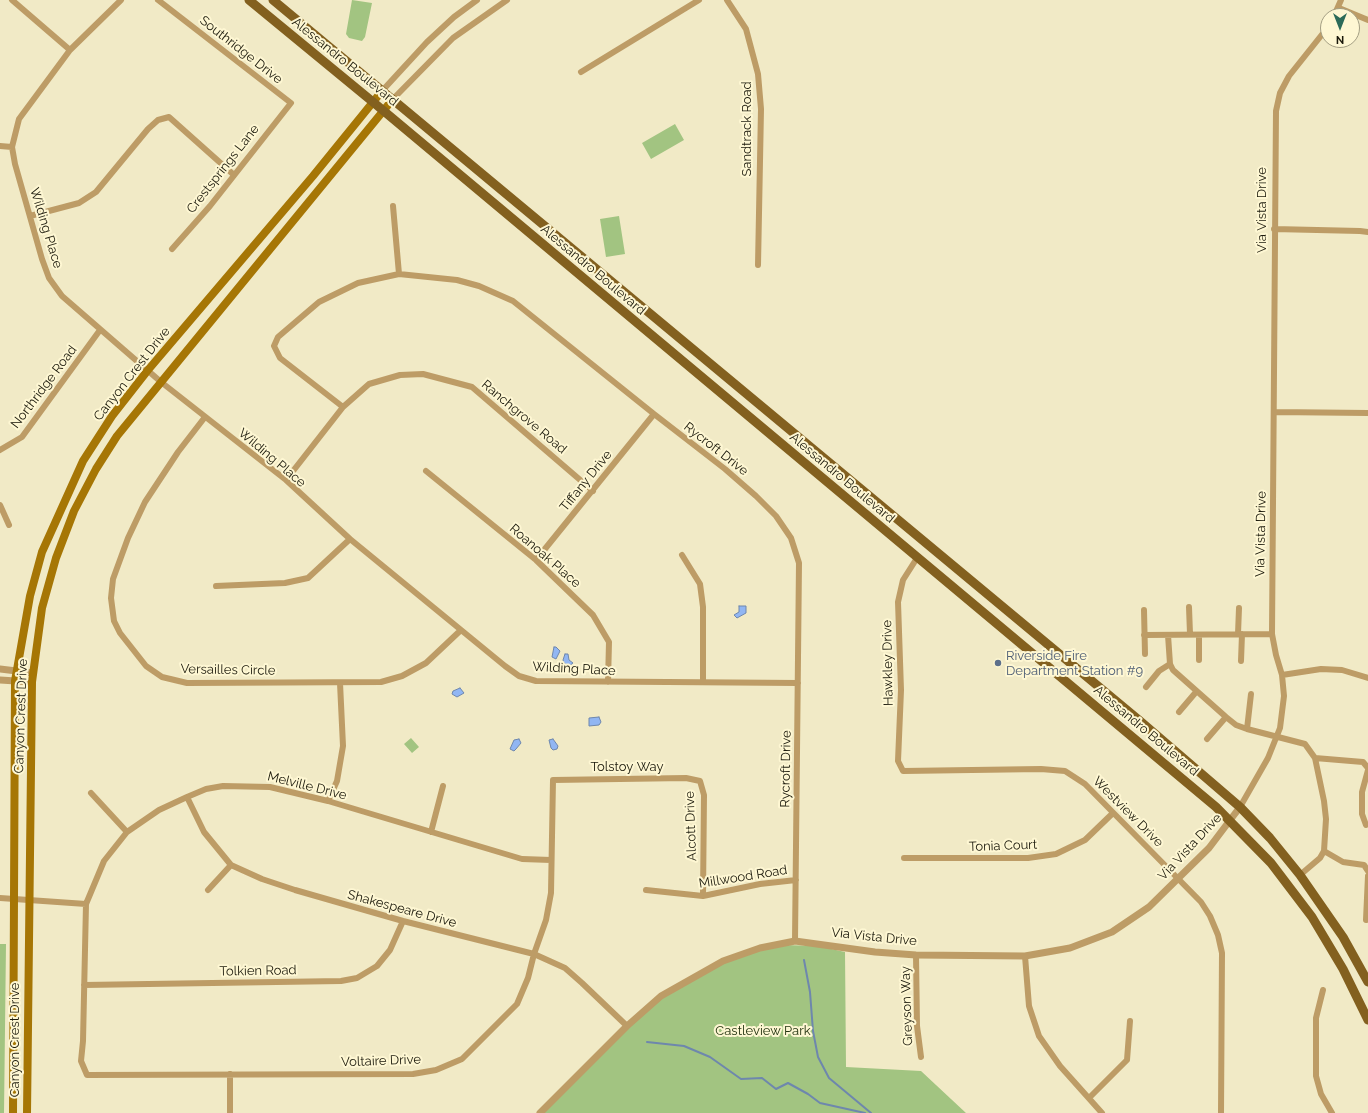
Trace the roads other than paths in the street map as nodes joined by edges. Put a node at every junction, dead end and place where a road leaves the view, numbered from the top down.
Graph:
1 (12, 0) edge
2 (121, 0) edge
3 (158, 0) edge
4 (249, 0) edge
5 (273, 0) edge
6 (477, 0) edge
7 (507, 0) edge
8 (699, 0) edge
9 (727, 0) edge
10 (1341, 0) edge
11 (1338, 8) edge
12 (1320, 36) edge
13 (70, 50) junction
14 (581, 72) dead end
15 (382, 91) junction
16 (393, 100) junction
17 (373, 102) junction
18 (291, 103) joint
19 (383, 111) junction
20 (0, 146) edge
21 (12, 147) junction
22 (234, 175) junction
23 (393, 206) dead end
24 (30, 216) junction
25 (1274, 229) junction
26 (1368, 232) edge
27 (172, 249) dead end
28 (758, 265) dead end
29 (399, 274) junction
30 (100, 330) junction
31 (148, 370) junction
32 (161, 382) junction
33 (343, 407) junction
34 (1274, 412) junction
35 (1368, 412) edge
36 (654, 414) junction
37 (205, 417) junction
38 (0, 450) edge
39 (426, 471) dead end
40 (286, 480) junction
41 (593, 491) junction
42 (0, 505) edge
43 (9, 525) dead end
44 (350, 539) junction
45 (682, 554) dead end
46 (917, 558) junction
47 (536, 560) junction
48 (216, 586) dead end
49 (1189, 607) dead end
50 (1238, 608) dead end
51 (1144, 610) dead end
52 (461, 630) junction
53 (1190, 634) junction
54 (1240, 634) junction
55 (1272, 634) junction
56 (1144, 635) junction
57 (1168, 635) junction
58 (1199, 635) junction
59 (1145, 654) dead end
60 (1199, 660) dead end
61 (1241, 661) dead end
62 (1170, 664) junction
63 (0, 669) edge
64 (17, 671) junction
65 (33, 674) junction
66 (1282, 675) junction
67 (1368, 678) edge
68 (0, 680) edge
69 (15, 681) junction
70 (32, 682) junction
71 (608, 682) junction
72 (703, 682) junction
73 (340, 683) junction
74 (798, 683) junction
75 (1146, 687) dead end
76 (1196, 692) junction
77 (1251, 694) dead end
78 (1179, 712) dead end
79 (1226, 717) junction
80 (1247, 729) junction
81 (1276, 736) junction
82 (1207, 739) dead end
83 (1315, 758) junction
84 (1368, 769) edge
85 (903, 771) joint
86 (553, 780) joint
87 (700, 781) joint
88 (443, 786) dead end
89 (91, 793) dead end
90 (187, 797) junction
91 (328, 801) junction
92 (1240, 807) junction
93 (1112, 812) junction
94 (1231, 821) junction
95 (1366, 825) dead end
96 (127, 832) junction
97 (431, 832) junction
98 (1324, 851) junction
99 (904, 858) dead end
100 (551, 860) junction
101 (231, 865) junction
102 (1368, 871) edge
103 (1300, 875) junction
104 (1368, 876) edge
105 (1179, 878) junction
106 (796, 880) junction
107 (208, 890) dead end
108 (646, 890) dead end
109 (703, 896) junction
110 (0, 898) edge
111 (13, 898) junction
112 (29, 899) junction
113 (86, 904) junction
114 (1366, 920) dead end
115 (403, 921) junction
116 (795, 941) junction
117 (534, 954) junction
118 (916, 954) junction
119 (1025, 956) junction
120 (1368, 982) edge
121 (84, 985) junction
122 (1323, 990) dead end
123 (1368, 1020) edge
124 (1130, 1021) dead end
125 (627, 1026) junction
126 (921, 1057) dead end
127 (230, 1074) junction
128 (87, 1075) joint
129 (1088, 1098) junction
130 (13, 1113) edge
131 (27, 1113) edge
132 (230, 1113) edge
133 (540, 1113) edge
134 (1102, 1113) edge
135 (1221, 1113) edge
136 (1332, 1113) edge

1 - 13 street
2 - 13 street, Wilding Place
3 - 18 street, Southridge Drive
4 - 17 main road, Alessandro Boulevard
5 - 15 main road, Alessandro Boulevard
6 - 15 street
7 - 16 street
8 - 14 street
9 - 28 street, Sandtrack Road
10 - 11 street
12 - 25 street, Via Vista Drive
13 - 21 street, Wilding Place
15 - 16 main road, Alessandro Boulevard
15 - 17 main road, Canyon Crest Drive
16 - 19 main road, Canyon Crest Drive
16 - 92 main road, Alessandro Boulevard
17 - 19 main road, Alessandro Boulevard
17 - 31 main road, Canyon Crest Drive
18 - 22 street, Crestsprings Lane
19 - 32 main road, Canyon Crest Drive
19 - 46 main road, Alessandro Boulevard
20 - 21 street
21 - 24 street, Wilding Place
22 - 24 street
22 - 27 street, Crestsprings Lane
23 - 29 street
24 - 30 street, Wilding Place
25 - 26 street
25 - 34 street, Via Vista Drive
29 - 33 street, Rycroft Drive
29 - 36 street, Rycroft Drive
30 - 31 street, Wilding Place
30 - 38 street, Northridge Road
31 - 32 street, Wilding Place
31 - 64 main road, Canyon Crest Drive
32 - 37 street, Wilding Place
32 - 65 main road, Canyon Crest Drive
33 - 40 street, Ranchgrove Road
33 - 41 street, Ranchgrove Road
34 - 35 street
34 - 55 street, Via Vista Drive
36 - 41 street, Tiffany Drive
36 - 74 street, Rycroft Drive
37 - 40 street, Wilding Place
37 - 73 street, Versailles Circle
39 - 47 street, Roanoak Place
40 - 44 street, Wilding Place
41 - 47 street, Tiffany Drive
42 - 43 street
44 - 48 street
44 - 52 street, Wilding Place
45 - 72 street
46 - 85 street, Hawkley Drive
46 - 94 main road, Alessandro Boulevard
47 - 71 street, Roanoak Place
49 - 53 street
50 - 54 street
51 - 56 street
52 - 71 street, Wilding Place
52 - 73 street, Versailles Circle
53 - 57 street
53 - 58 street
54 - 55 street
54 - 58 street
54 - 61 street
55 - 66 street, Via Vista Drive
56 - 57 street
56 - 59 street
57 - 62 street
58 - 60 street
62 - 75 street
62 - 76 street
63 - 64 street
64 - 65 street
64 - 69 main road, Canyon Crest Drive
65 - 70 main road, Canyon Crest Drive
66 - 67 street
66 - 81 street, Via Vista Drive
68 - 69 street
69 - 70 street
69 - 111 main road, Canyon Crest Drive
70 - 112 main road, Canyon Crest Drive
71 - 72 street, Wilding Place
72 - 74 street, Wilding Place
73 - 91 street
74 - 106 street, Rycroft Drive
76 - 78 street
76 - 79 street
77 - 80 street
79 - 80 street
79 - 82 street
80 - 81 street
81 - 83 street
81 - 92 street, Via Vista Drive
83 - 84 street
83 - 98 street
84 - 95 street
85 - 93 street, Westview Drive
86 - 87 street, Tolstoy Way
86 - 100 street, Voltaire Drive
87 - 109 street, Alcott Drive
88 - 97 street
89 - 96 street
90 - 91 street, Melville Drive
90 - 96 street, Melville Drive
90 - 101 street, Shakespeare Drive
91 - 97 street, Melville Drive
92 - 94 street, Via Vista Drive
92 - 103 main road, Alessandro Boulevard
93 - 99 street, Tonia Court
93 - 105 street, Westview Drive
94 - 105 street, Via Vista Drive
94 - 123 main road, Alessandro Boulevard
96 - 113 street, Melville Drive
97 - 100 street, Melville Drive
98 - 102 street
98 - 103 street
100 - 117 street, Voltaire Drive
101 - 107 street
101 - 115 street, Shakespeare Drive
103 - 120 main road, Alessandro Boulevard
104 - 114 street
105 - 119 street, Via Vista Drive
105 - 135 street, Westview Drive
106 - 109 street, Millwood Road
106 - 116 street, Rycroft Drive
108 - 109 street, Millwood Road
110 - 111 street
111 - 112 street
111 - 130 main road, Canyon Crest Drive
112 - 113 street
112 - 131 main road, Canyon Crest Drive
113 - 121 street, Melville Drive
115 - 117 street, Shakespeare Drive
115 - 121 street, Tolkien Road
116 - 118 street, Via Vista Drive
116 - 125 street, Via Vista Drive
117 - 125 street, Shakespeare Drive
117 - 127 street, Voltaire Drive
118 - 119 street, Via Vista Drive
118 - 126 street, Greyson Way
119 - 129 street
121 - 128 street, Melville Drive
122 - 136 street
124 - 129 street
125 - 133 street, Via Vista Drive
127 - 128 street, Voltaire Drive
127 - 132 street
129 - 134 street

